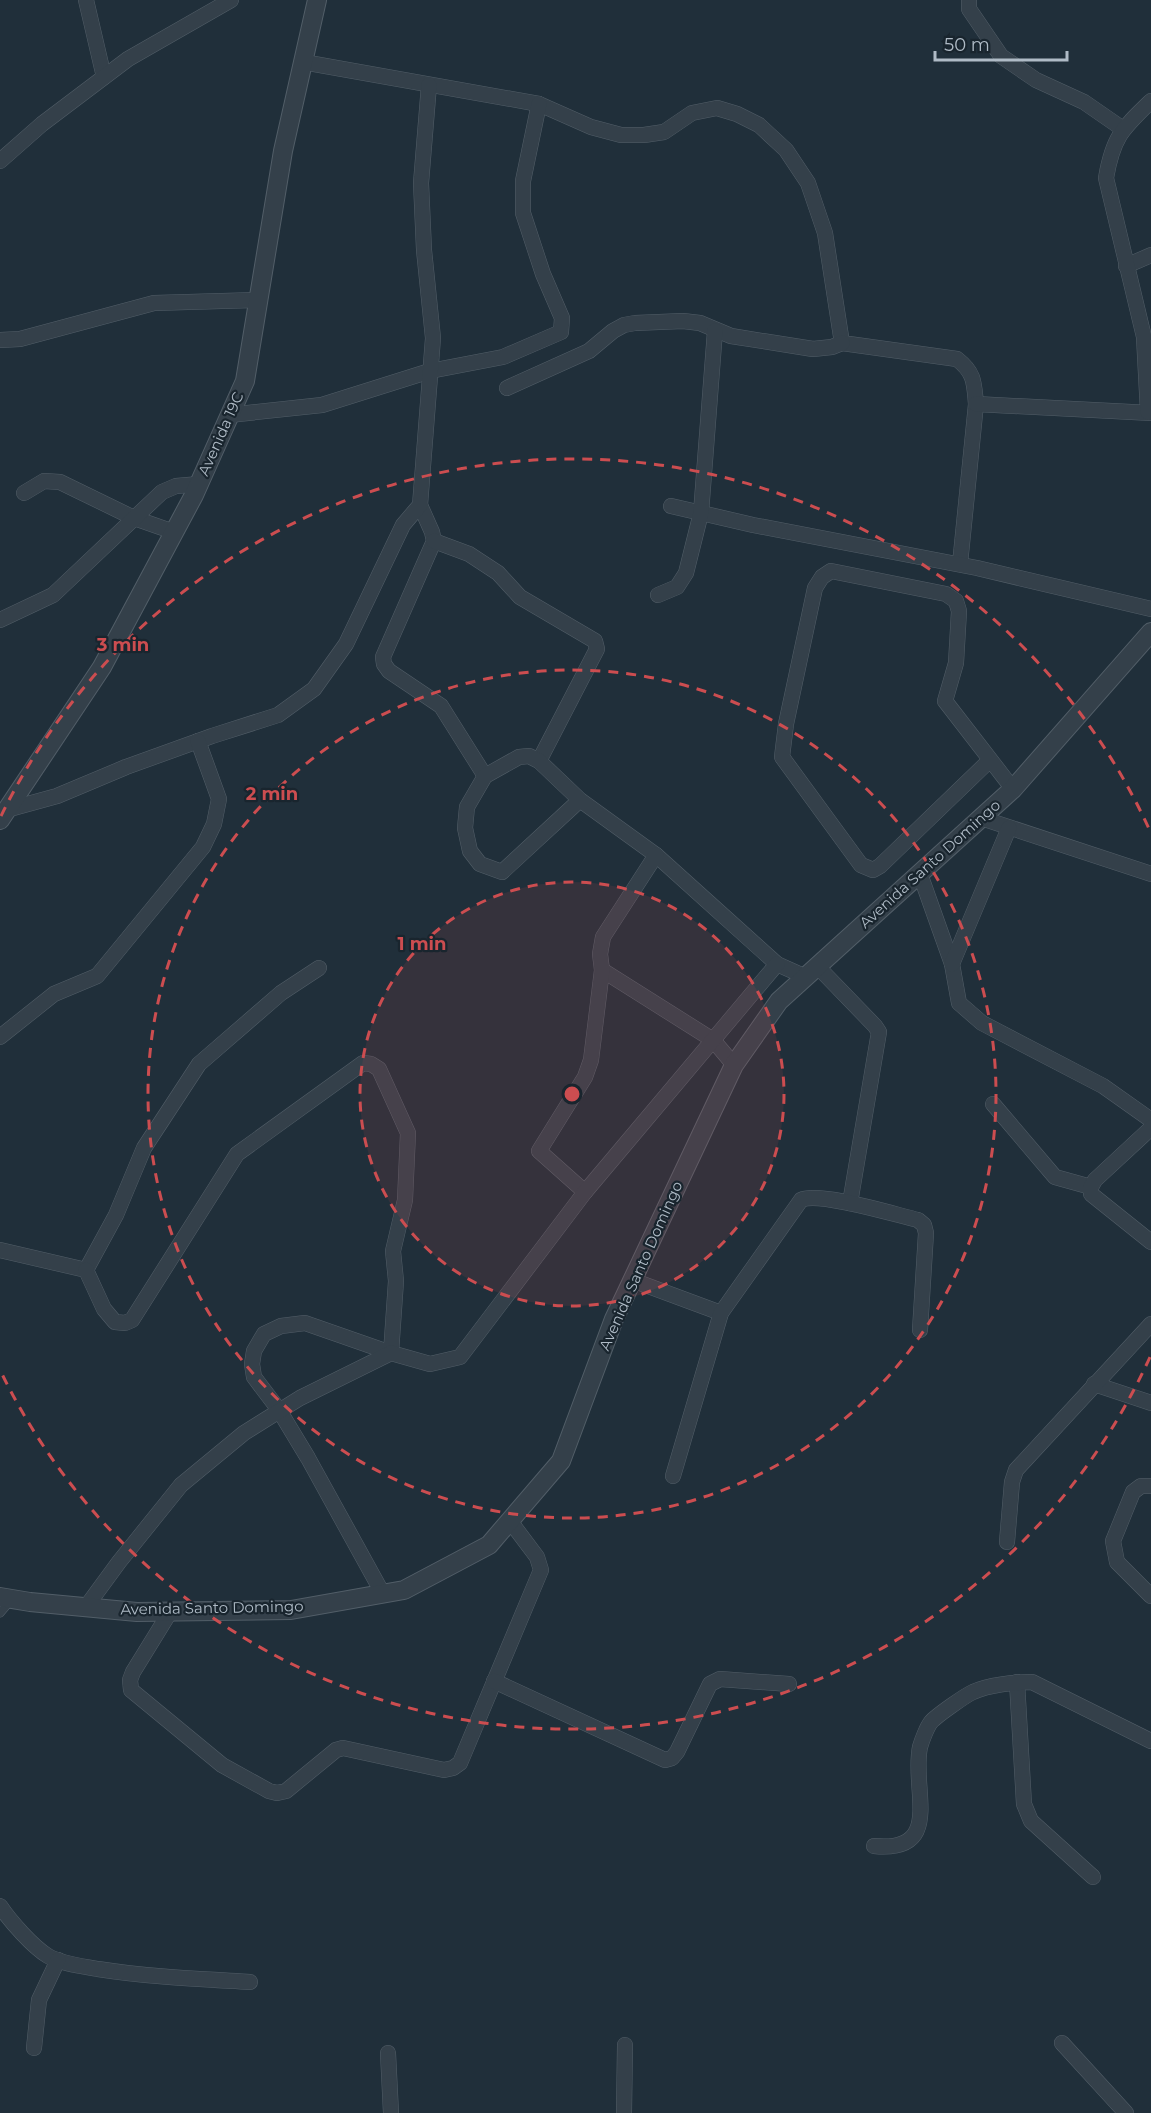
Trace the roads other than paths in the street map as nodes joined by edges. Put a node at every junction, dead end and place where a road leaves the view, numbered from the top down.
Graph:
1 (86, 0) edge
2 (231, 0) edge
3 (317, 0) edge
4 (969, 0) edge
5 (303, 62) junction
6 (104, 77) junction
7 (429, 85) junction
8 (1151, 101) edge
9 (539, 105) junction
10 (1123, 129) junction
11 (0, 161) edge
12 (1151, 255) edge
13 (1126, 266) junction
14 (259, 300) junction
15 (716, 331) junction
16 (0, 340) edge
17 (842, 343) junction
18 (430, 371) junction
19 (507, 388) dead end
20 (975, 404) junction
21 (1150, 413) edge
22 (229, 415) junction
23 (199, 484) junction
24 (24, 494) dead end
25 (420, 505) junction
26 (670, 506) dead end
27 (700, 513) junction
28 (134, 518) junction
29 (174, 532) junction
30 (434, 541) junction
31 (960, 564) junction
32 (658, 595) dead end
33 (1151, 609) edge
34 (0, 620) edge
35 (1151, 632) edge
36 (198, 741) junction
37 (990, 759) junction
38 (539, 761) junction
39 (485, 776) junction
40 (1013, 789) junction
41 (580, 800) junction
42 (3, 815) edge
43 (981, 818) junction
44 (1009, 828) junction
45 (656, 855) junction
46 (920, 874) junction
47 (1151, 874) edge
48 (777, 964) junction
49 (952, 964) junction
50 (319, 968) dead end
51 (602, 970) junction
52 (812, 972) junction
53 (0, 1037) edge
54 (713, 1040) junction
55 (734, 1065) junction
56 (993, 1104) dead end
57 (1151, 1120) edge
58 (1151, 1128) edge
59 (1091, 1187) junction
60 (585, 1192) junction
61 (850, 1203) junction
62 (1151, 1242) edge
63 (0, 1250) edge
64 (86, 1270) junction
65 (632, 1280) junction
66 (721, 1313) junction
67 (1151, 1324) edge
68 (920, 1330) dead end
69 (391, 1353) junction
70 (1094, 1384) junction
71 (1151, 1403) edge
72 (279, 1410) junction
73 (673, 1476) dead end
74 (1151, 1486) edge
75 (510, 1521) junction
76 (1008, 1542) dead end
77 (383, 1594) junction
78 (1151, 1596) edge
79 (6, 1598) edge
80 (86, 1607) junction
81 (170, 1612) junction
82 (0, 1613) edge
83 (494, 1681) junction
84 (1017, 1682) junction
85 (789, 1684) dead end
86 (1151, 1741) edge
87 (874, 1846) dead end
88 (1093, 1877) dead end
89 (0, 1906) edge
90 (58, 1960) junction
91 (250, 1982) dead end
92 (1062, 2043) dead end
93 (624, 2045) dead end
94 (34, 2048) dead end
95 (388, 2053) dead end
96 (391, 2113) edge
97 (624, 2113) edge
98 (1126, 2113) edge

1 - 6 street
2 - 6 street
3 - 5 street, Avenida 19C
4 - 10 street
5 - 7 street
5 - 14 street, Avenida 19C
6 - 11 street
7 - 9 street
7 - 18 street
8 - 10 street
9 - 17 street
9 - 18 street
10 - 13 street
12 - 13 street
13 - 21 street
14 - 16 street
14 - 22 street, Avenida 19C
15 - 17 street
15 - 19 street
15 - 27 street
17 - 20 street
18 - 22 street
18 - 25 street
20 - 21 street
20 - 31 street
22 - 23 street, Avenida 19C
23 - 28 street
23 - 29 street, Avenida 19C
24 - 28 street
25 - 30 street
25 - 36 street
26 - 27 street
27 - 31 street
27 - 32 street
28 - 29 street
28 - 34 street
29 - 42 street, Avenida 19C
30 - 38 street
30 - 39 street
31 - 33 street
35 - 40 street, Avenida Santo Domingo
36 - 42 street
36 - 53 street
37 - 37 street
37 - 40 street
38 - 39 street
38 - 41 street
39 - 41 street
40 - 43 street, Avenida Santo Domingo
41 - 45 street
43 - 44 street
43 - 46 street, Avenida Santo Domingo
44 - 47 street
44 - 49 street
45 - 48 street
45 - 51 street
46 - 49 street
46 - 52 street, Avenida Santo Domingo
48 - 52 street
48 - 54 street
49 - 57 street
50 - 64 street
51 - 54 street
51 - 60 street
52 - 55 street, Avenida Santo Domingo
52 - 61 street
54 - 55 street
54 - 60 street
55 - 65 street, Avenida Santo Domingo
56 - 59 street
58 - 59 street
59 - 62 street
60 - 69 street
61 - 66 street
61 - 68 street
63 - 64 street
64 - 69 street
65 - 66 street
65 - 75 street, Avenida Santo Domingo
66 - 73 street
67 - 70 street
69 - 72 street
69 - 72 street
70 - 71 street
70 - 76 street
72 - 77 street
72 - 80 street
74 - 78 street
75 - 77 street, Avenida Santo Domingo
75 - 83 street
77 - 81 street, Avenida Santo Domingo
79 - 80 street, Avenida Santo Domingo
79 - 82 lane
80 - 81 street, Avenida Santo Domingo
81 - 83 street
83 - 85 street
84 - 86 street
84 - 87 street
84 - 88 street
89 - 90 street
90 - 91 street
90 - 94 street
92 - 98 street
93 - 97 street
95 - 96 street

